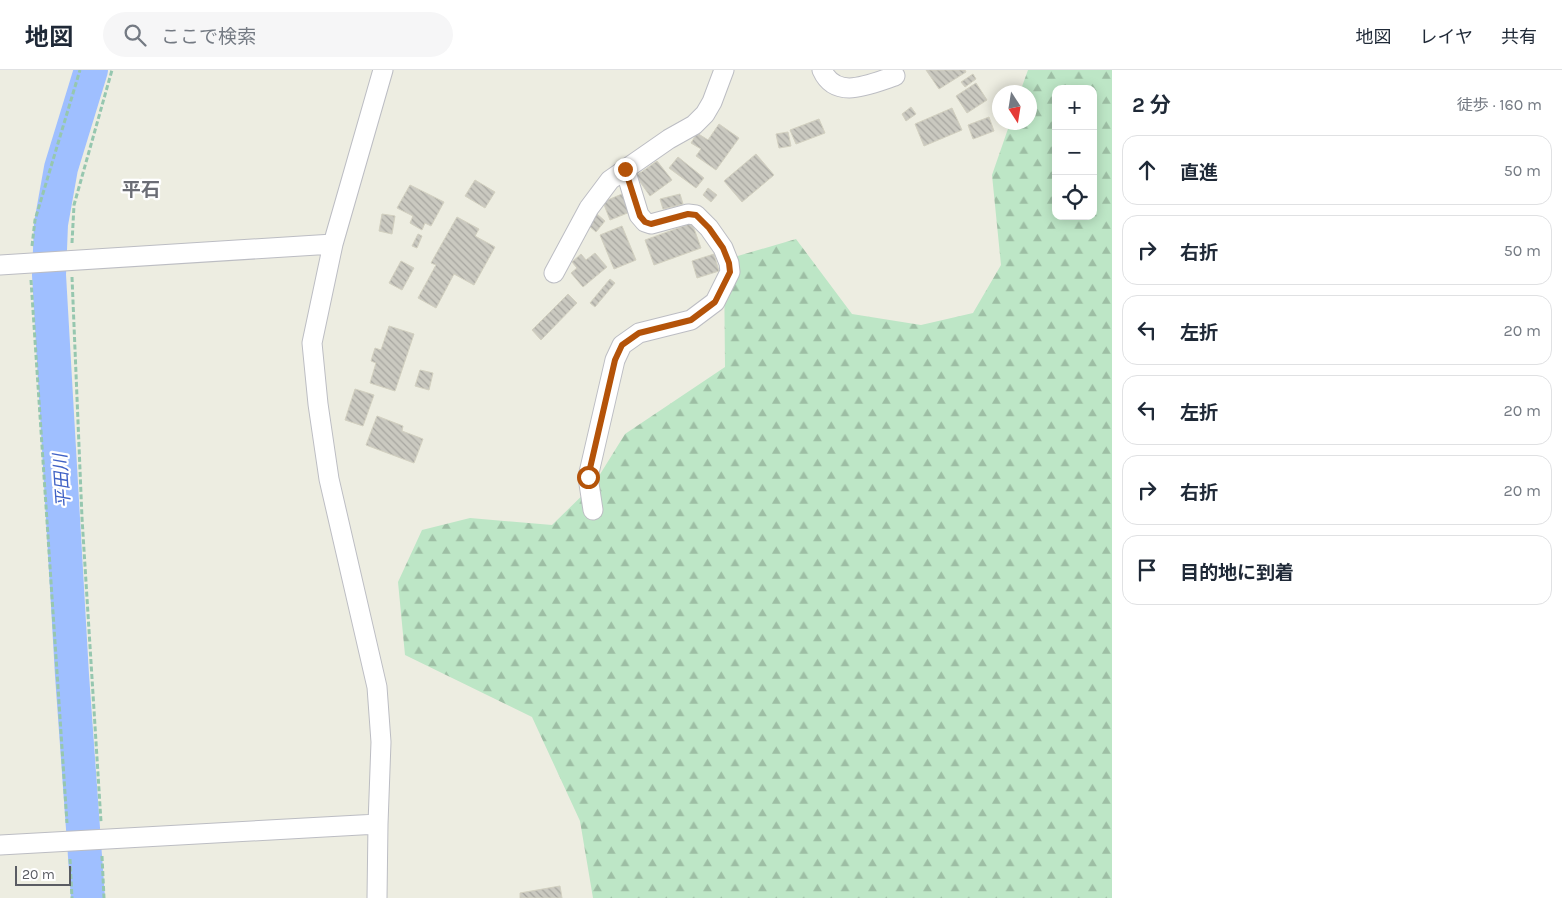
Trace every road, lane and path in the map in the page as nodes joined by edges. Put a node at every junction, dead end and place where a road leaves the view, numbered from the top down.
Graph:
1 (80, 70) edge
2 (112, 70) edge
3 (383, 70) edge
4 (724, 70) edge
5 (822, 70) edge
6 (895, 76) dead end
7 (625, 169) junction
8 (333, 244) junction
9 (68, 261) junction
10 (34, 263) junction
11 (0, 265) edge
12 (554, 273) dead end
13 (593, 510) dead end
14 (378, 824) junction
15 (100, 839) junction
16 (70, 841) junction
17 (0, 845) edge
18 (72, 898) edge
19 (104, 898) edge
20 (377, 898) edge

1 - 10 path
2 - 9 path
3 - 8 street
4 - 7 street
5 - 6 street
7 - 12 street
7 - 13 street
8 - 9 street
8 - 14 street
9 - 10 street
9 - 15 path
10 - 11 street
10 - 16 path
14 - 15 street
14 - 20 street
15 - 16 street
15 - 19 path
16 - 17 street
16 - 18 path

